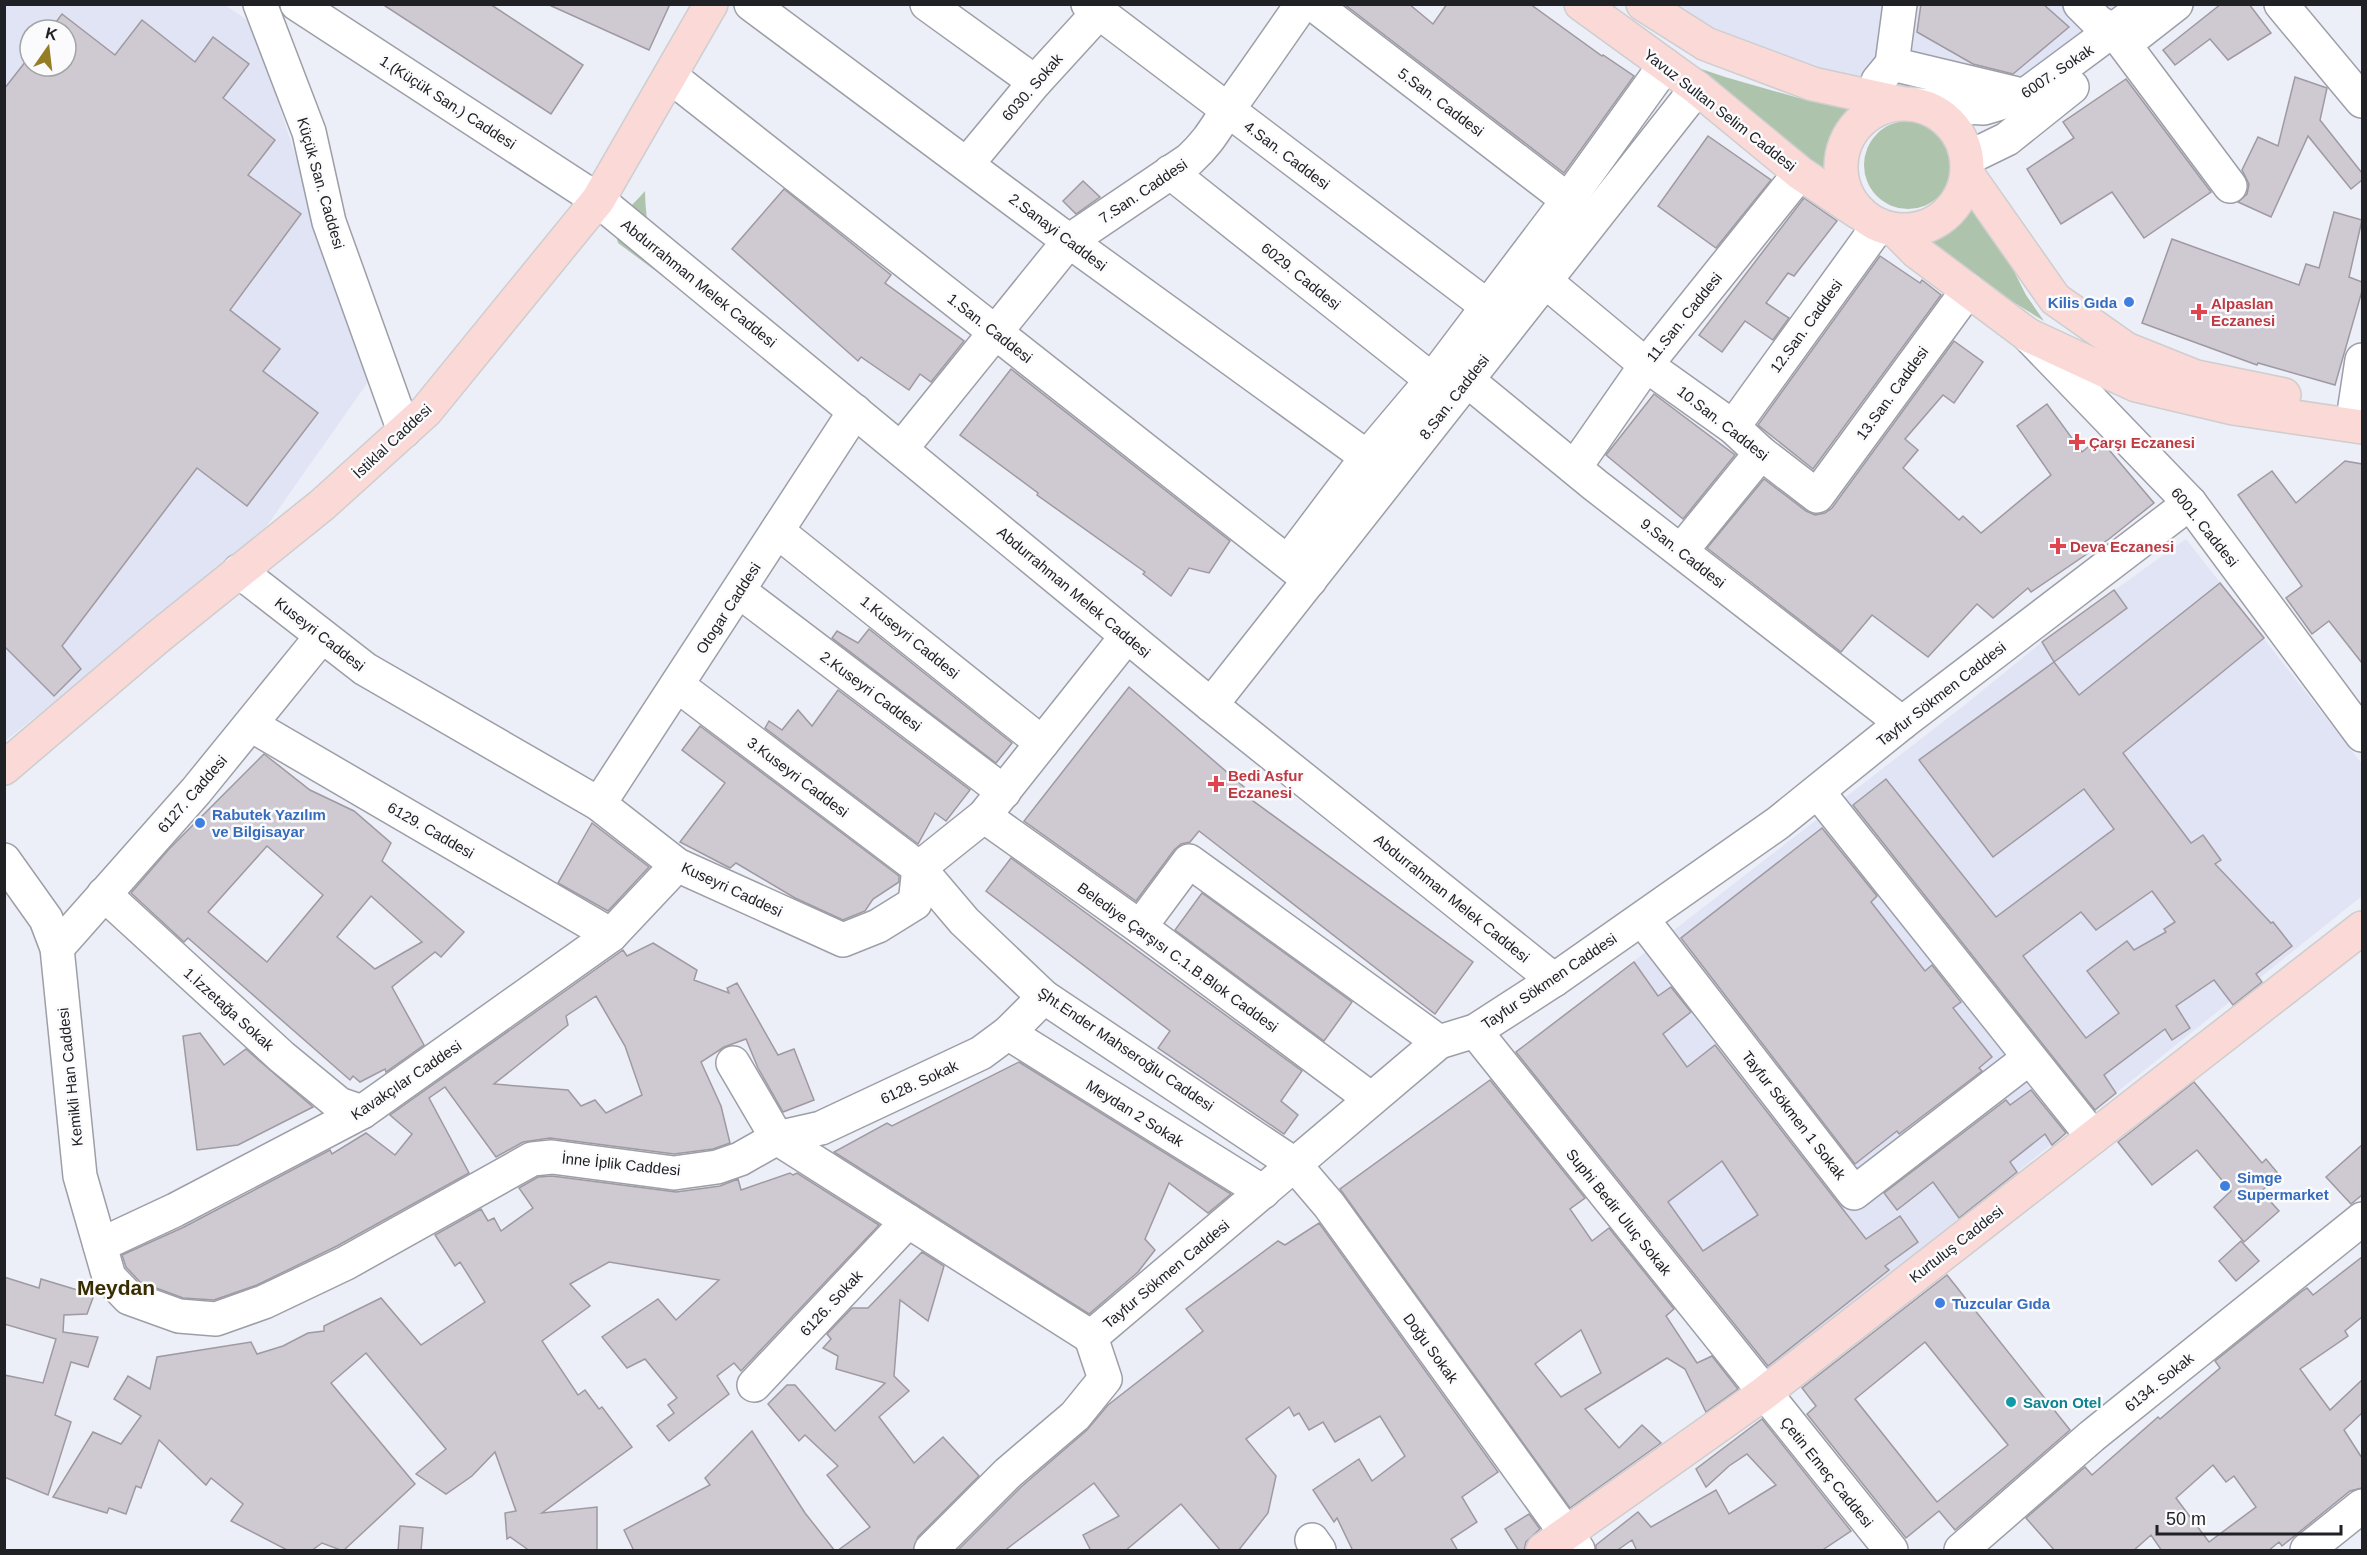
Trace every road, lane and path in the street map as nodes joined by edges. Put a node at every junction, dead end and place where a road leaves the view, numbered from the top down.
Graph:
1 (260, 4) edge
2 (711, 4) edge
3 (751, 4) edge
4 (927, 4) edge
5 (1302, 4) edge
6 (1313, 4) edge
7 (1581, 4) edge
8 (1643, 4) edge
9 (1900, 4) edge
10 (2080, 4) edge
11 (2148, 4) edge
12 (2176, 4) edge
13 (2281, 4) edge
14 (1093, 8) edge
15 (313, 9) edge
16 (2120, 38) junction
17 (1892, 64) junction
18 (1665, 65) junction
19 (670, 76) junction
20 (1035, 82) junction
21 (1697, 88) junction
22 (1866, 96) junction
23 (2024, 96) junction
24 (2362, 101) edge
25 (1909, 104) junction
26 (1228, 110) junction
27 (967, 164) junction
28 (1968, 167) junction
29 (1170, 172) junction
30 (1800, 173) junction
31 (2230, 186) dead end
32 (598, 200) junction
33 (1568, 200) junction
34 (1878, 223) junction
35 (1069, 241) junction
36 (1545, 281) junction
37 (1968, 290) junction
38 (1487, 306) junction
39 (995, 332) junction
40 (2028, 335) junction
41 (2362, 360) edge
42 (1646, 365) junction
43 (1432, 380) junction
44 (1467, 380) junction
45 (855, 411) junction
46 (2360, 413) edge
47 (1733, 427) junction
48 (404, 431) junction
49 (902, 449) junction
50 (1761, 453) junction
51 (1367, 458) junction
52 (1575, 467) junction
53 (1817, 496) joint
54 (2190, 503) junction
55 (777, 531) junction
56 (1681, 552) junction
57 (239, 571) junction
58 (1299, 571) junction
59 (739, 591) junction
60 (322, 636) junction
61 (1128, 636) junction
62 (677, 685) junction
63 (1211, 705) junction
64 (1902, 723) junction
65 (251, 725) junction
66 (2362, 735) edge
67 (1042, 743) junction
68 (4, 768) edge
69 (1818, 792) junction
70 (599, 804) junction
71 (994, 804) junction
72 (4, 860) edge
73 (677, 865) junction
74 (919, 868) junction
75 (104, 894) junction
76 (1642, 919) junction
77 (1140, 927) junction
78 (2362, 928) edge
79 (612, 935) junction
80 (57, 948) junction
81 (1554, 980) junction
82 (1044, 997) junction
83 (1475, 1031) junction
84 (1008, 1033) junction
85 (1439, 1042) junction
86 (2029, 1058) junction
87 (733, 1063) dead end
88 (1371, 1099) junction
89 (362, 1112) junction
90 (2093, 1137) junction
91 (777, 1138) junction
92 (1294, 1164) junction
93 (1263, 1192) junction
94 (2362, 1219) edge
95 (908, 1221) junction
96 (100, 1245) junction
97 (129, 1298) joint
98 (1092, 1337) junction
99 (754, 1385) dead end
100 (1764, 1394) junction
101 (2362, 1506) edge
102 (1562, 1545) edge
103 (931, 1551) edge
104 (1891, 1551) edge
105 (1961, 1551) edge
106 (2307, 1551) edge

1 - 48 street, Küçük San. Caddesi
2 - 19 main road, İstiklal Caddesi
3 - 27 street, 2.Sanayi Caddesi
4 - 20 street
5 - 26 street, 7.San. Caddesi
6 - 33 street, 5.San. Caddesi
7 - 18 main road, Yavuz Sultan Selim Caddesi
8 - 22 main road
9 - 17 street
10 - 16 street
11 - 16 street, 6007. Sokak
12 - 16 street, 6007. Sokak
13 - 24 street
14 - 20 street, 6030. Sokak
14 - 26 street, 4.San. Caddesi
15 - 32 street, 1.(Küçük San.) Caddesi
16 - 23 street, 6007. Sokak
16 - 28 street, 6007. Sokak
16 - 31 street
17 - 22 street
17 - 23 street
18 - 21 main road, Yavuz Sultan Selim Caddesi
18 - 33 street, 8.San. Caddesi
19 - 32 main road, İstiklal Caddesi
19 - 39 street, 1.San. Caddesi
20 - 27 street, 6030. Sokak
21 - 30 main road, Yavuz Sultan Selim Caddesi
21 - 36 street, 8.San. Caddesi
22 - 25 main road
23 - 25 street, 6007. Sokak
25 - 28 main road
25 - 34 main road, Yavuz Sultan Selim Caddesi
26 - 29 street, 7.San. Caddesi
26 - 38 street, 4.San. Caddesi
27 - 35 street, 2.Sanayi Caddesi
28 - 34 main road
28 - 46 main road
29 - 35 street, 7.San. Caddesi
29 - 43 street, 6029. Caddesi
30 - 34 main road, Yavuz Sultan Selim Caddesi
30 - 42 street, 11.San. Caddesi
32 - 45 street, Abdurrahman Melek Caddesi
32 - 48 main road, İstiklal Caddesi
33 - 38 street, 8.San. Caddesi
34 - 37 main road, Yavuz Sultan Selim Caddesi
34 - 47 street, 12.San. Caddesi
35 - 39 street, 7.San. Caddesi
35 - 51 street, 2.Sanayi Caddesi
36 - 42 street, 10.San. Caddesi
36 - 44 street, 8.San. Caddesi
37 - 40 main road, Yavuz Sultan Selim Caddesi
37 - 53 street, 13.San. Caddesi
38 - 43 street, 8.San. Caddesi
39 - 49 street, 7.San. Caddesi
39 - 58 street, 1.San. Caddesi
40 - 46 main road, Yavuz Sultan Selim Caddesi
40 - 54 street, 6001. Caddesi
41 - 46 street
42 - 47 street, 10.San. Caddesi
42 - 52 street, 11.San. Caddesi
43 - 51 street, 8.San. Caddesi
44 - 52 street, 9.San. Caddesi
44 - 58 street, 8.San. Caddesi
45 - 49 street, Abdurrahman Melek Caddesi
45 - 55 street, Otogar Caddesi
47 - 50 street, 10.San. Caddesi
48 - 57 main road, İstiklal Caddesi
49 - 61 street, Abdurrahman Melek Caddesi
50 - 53 street, 10.San. Caddesi
50 - 56 street
51 - 58 street, 8.San. Caddesi
52 - 56 street, 9.San. Caddesi
54 - 64 street, Tayfur Sökmen Caddesi
54 - 66 street, 6001. Caddesi
55 - 59 street, Otogar Caddesi
55 - 67 street, 1.Kuseyri Caddesi
56 - 64 street, 9.San. Caddesi
57 - 60 street, Kuseyri Caddesi
57 - 68 main road, İstiklal Caddesi
58 - 63 street, 8.San. Caddesi
59 - 62 street, Otogar Caddesi
59 - 71 street, 2.Kuseyri Caddesi
60 - 65 street, 6127. Caddesi
60 - 70 street, Kuseyri Caddesi
61 - 63 street, Abdurrahman Melek Caddesi
61 - 67 street
62 - 70 street, Otogar Caddesi
62 - 74 street, 3.Kuseyri Caddesi
63 - 81 street, Abdurrahman Melek Caddesi
64 - 69 street, Tayfur Sökmen Caddesi
65 - 75 street, 6127. Caddesi
65 - 79 street, 6129. Caddesi
67 - 71 street
69 - 76 street, Tayfur Sökmen Caddesi
69 - 86 street
70 - 73 street, Kuseyri Caddesi
71 - 74 street
71 - 77 street, Belediye Çarşısı C.1.B.Blok Caddesi
72 - 80 street, Kemikli Han Caddesi
73 - 74 street, Kuseyri Caddesi
73 - 79 street, Kavakçılar Caddesi
74 - 82 street, Şht.Ender Mahseroğlu Caddesi
75 - 80 street, 6127. Caddesi
75 - 89 street, 1.İzzetağa Sokak
76 - 81 street, Tayfur Sökmen Caddesi
76 - 86 street, Tayfur Sökmen 1 Sokak
77 - 85 street
77 - 88 street, Belediye Çarşısı C.1.B.Blok Caddesi
78 - 90 main road, Kurtuluş Caddesi
79 - 89 street, Kavakçılar Caddesi
80 - 96 street, Kemikli Han Caddesi
81 - 83 street, Tayfur Sökmen Caddesi
82 - 84 street, 6128. Sokak
82 - 92 street, Şht.Ender Mahseroğlu Caddesi
83 - 85 street, Tayfur Sökmen Caddesi
83 - 100 street, Suphi Bedir Uluç Sokak
84 - 91 street, 6128. Sokak
84 - 93 street, Meydan 2 Sokak
85 - 88 street, Tayfur Sökmen Caddesi
86 - 90 street
87 - 91 street
88 - 92 street, Tayfur Sökmen Caddesi
89 - 96 street, Kavakçılar Caddesi
90 - 100 main road, Kurtuluş Caddesi
91 - 95 street
91 - 97 street, İnne İplik Caddesi
92 - 93 street, Tayfur Sökmen Caddesi
92 - 102 street, Doğu Sokak
93 - 98 street, Tayfur Sökmen Caddesi
94 - 105 street, 6134. Sokak
95 - 98 street
95 - 99 street, 6126. Sokak
96 - 97 street, Kemikli Han Caddesi
98 - 103 street, Tayfur Sökmen Caddesi
100 - 102 main road, Kurtuluş Caddesi
100 - 104 street, Çetin Emeç Caddesi
101 - 106 street

